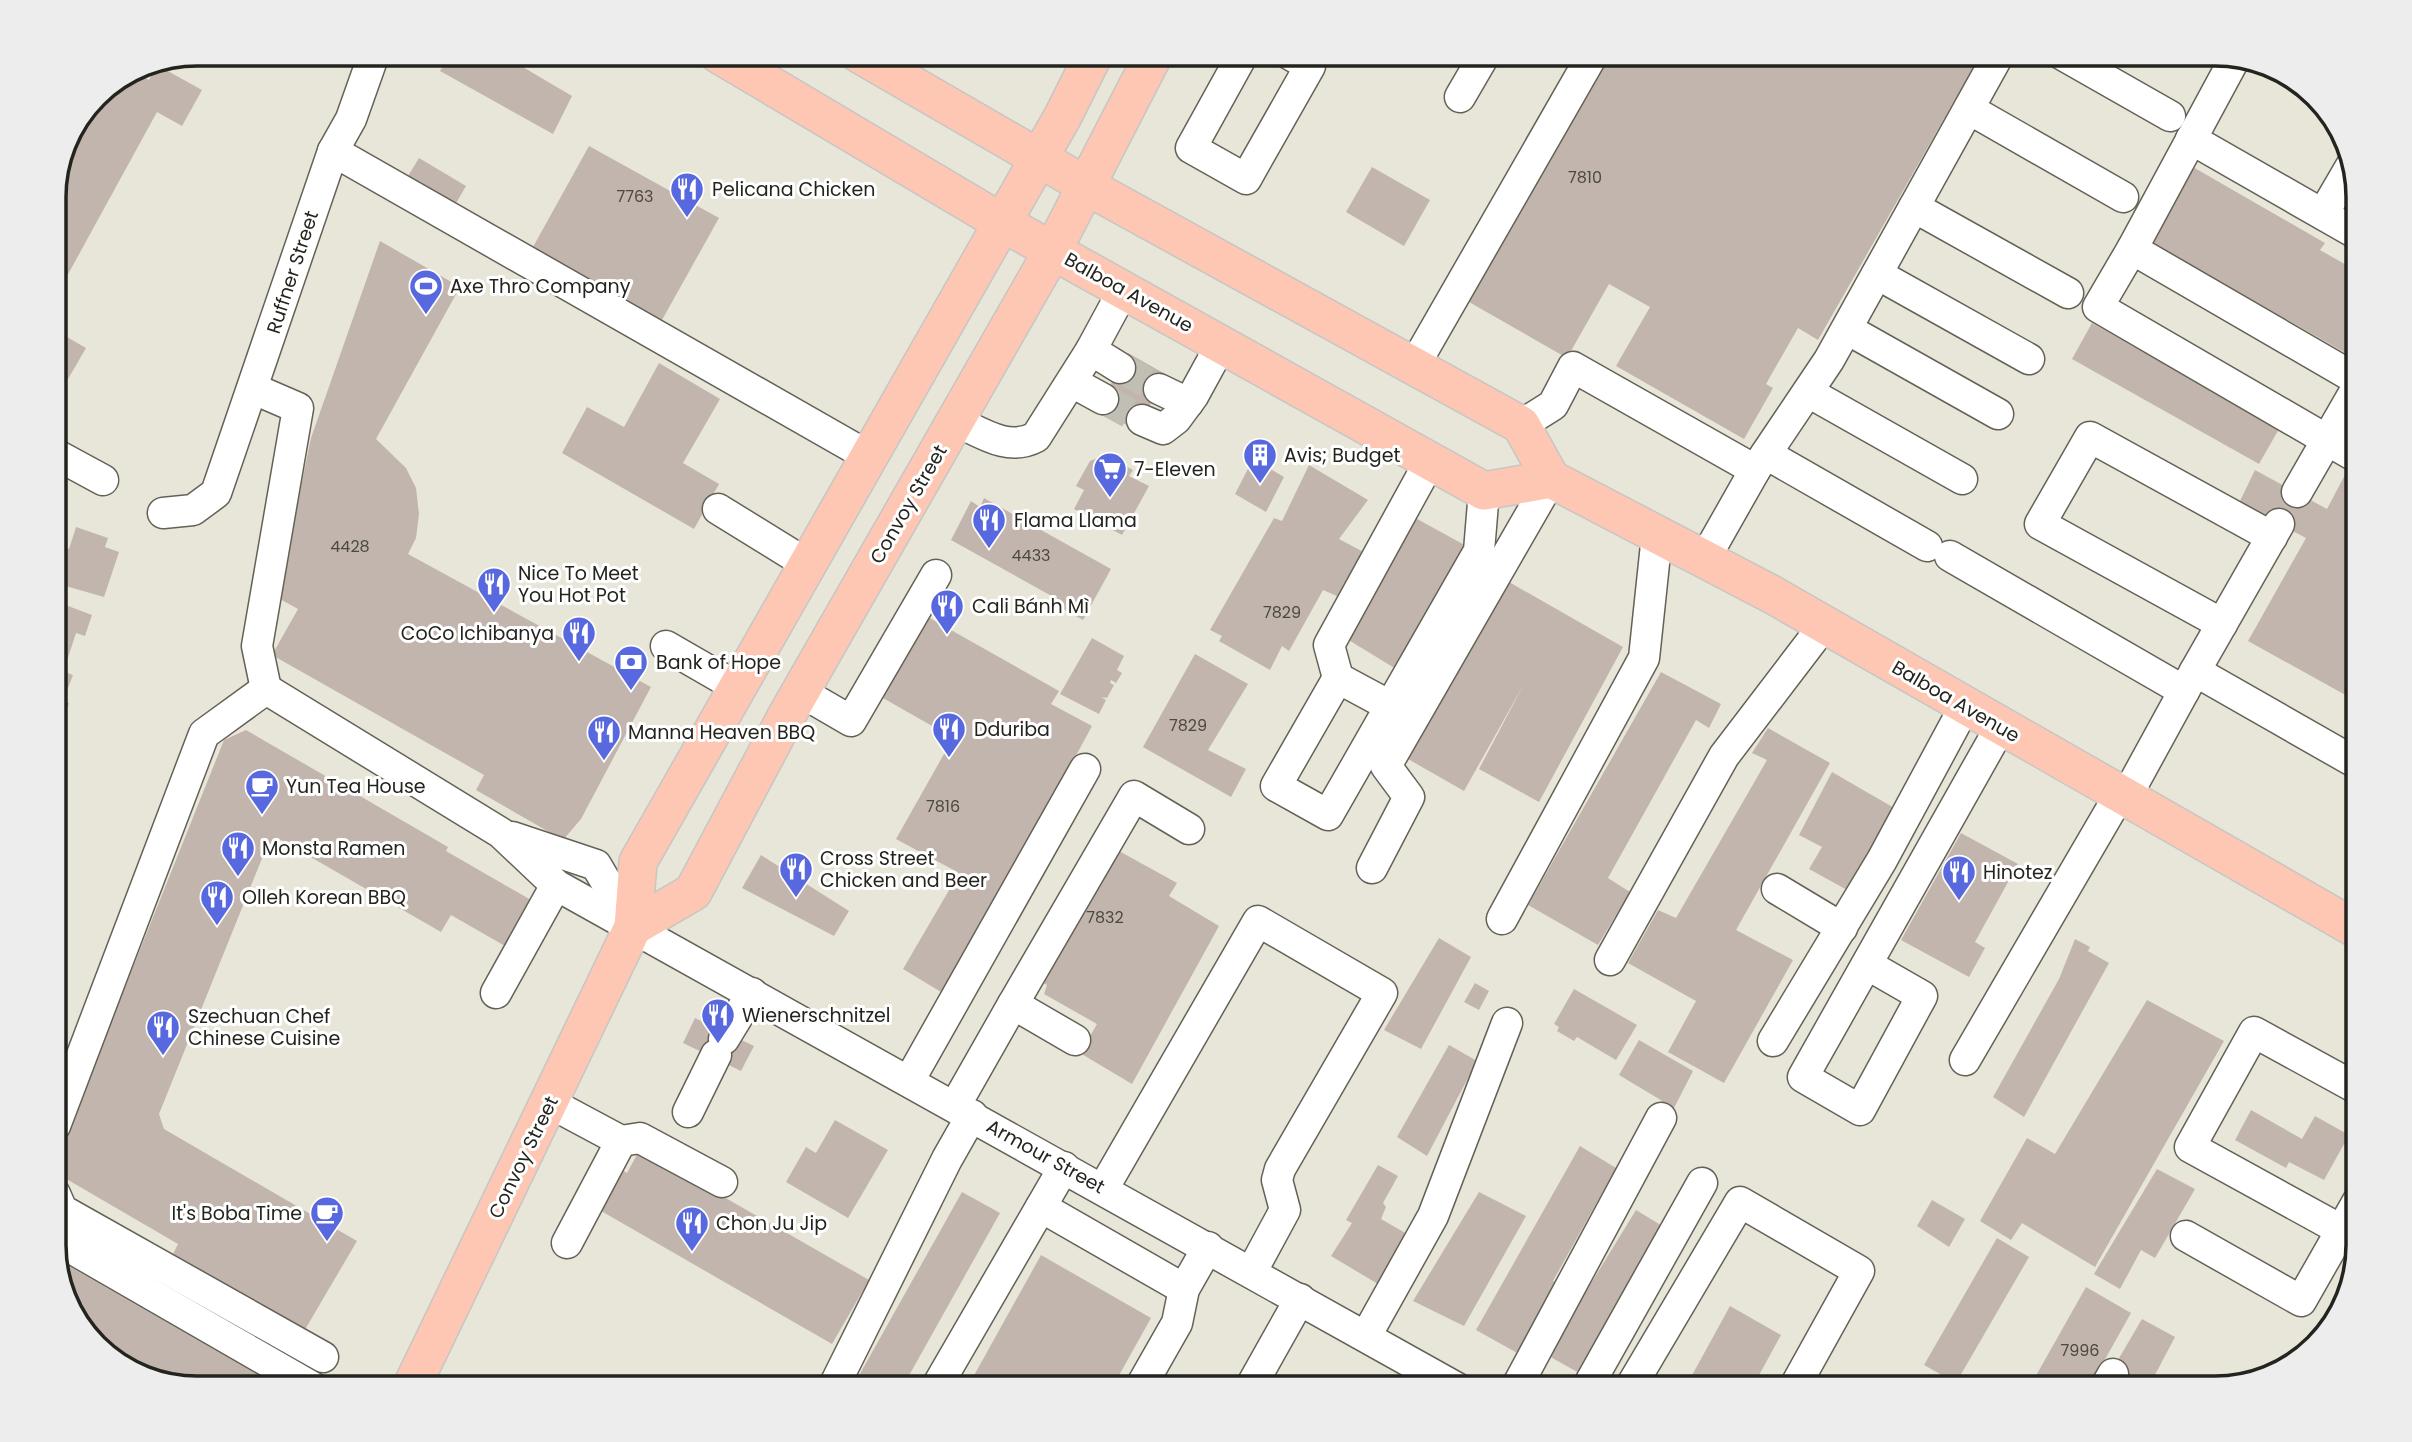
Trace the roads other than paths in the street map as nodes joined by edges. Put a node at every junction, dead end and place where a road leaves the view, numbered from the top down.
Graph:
1 (1236, 66) edge
2 (1310, 66) edge
3 (1478, 66) edge
4 (1586, 66) edge
5 (1992, 66) edge
6 (2082, 66) edge
7 (369, 67) edge
8 (739, 67) edge
9 (881, 67) edge
10 (1087, 67) edge
11 (1148, 67) edge
12 (2230, 68) edge
13 (1460, 97) dead end
14 (1969, 109) junction
15 (2170, 116) dead end
16 (2191, 139) junction
17 (333, 150) junction
18 (1039, 158) junction
19 (2344, 179) edge
20 (1088, 186) junction
21 (2123, 197) dead end
22 (1914, 208) junction
23 (2323, 215) junction
24 (1001, 222) junction
25 (2345, 227) edge
26 (2132, 249) junction
27 (1053, 250) junction
28 (1877, 274) junction
29 (1124, 289) junction
30 (2068, 293) dead end
31 (1847, 329) junction
32 (1222, 343) junction
33 (1091, 350) junction
34 (2029, 359) dead end
35 (1414, 366) junction
36 (1120, 368) tunnel mouth
37 (2345, 375) edge
38 (1072, 382) junction
39 (254, 388) junction
40 (1159, 390) tunnel mouth
41 (1808, 392) junction
42 (1103, 399) tunnel mouth
43 (1188, 403) junction
44 (2345, 407) edge
45 (1998, 414) dead end
46 (1142, 420) tunnel mouth
47 (956, 421) junction
48 (1521, 425) junction
49 (2327, 440) junction
50 (2345, 451) edge
51 (868, 456) junction
52 (67, 460) edge
53 (1430, 461) junction
54 (1761, 462) junction
55 (1551, 479) junction
56 (103, 480) dead end
57 (1962, 480) dead end
58 (1484, 491) junction
59 (2297, 492) dead end
60 (718, 509) dead end
61 (163, 513) dead end
62 (1657, 535) junction
63 (1704, 560) junction
64 (807, 564) junction
65 (936, 575) dead end
66 (2222, 624) junction
67 (1824, 625) junction
68 (666, 646) dead end
69 (1338, 678) junction
70 (2190, 681) junction
71 (737, 687) junction
72 (266, 689) junction
73 (801, 692) junction
74 (1390, 706) junction
75 (1965, 706) junction
76 (2001, 726) junction
77 (2346, 758) edge
78 (1085, 769) dead end
79 (2123, 796) junction
80 (1189, 829) dead end
81 (501, 833) junction
82 (1372, 868) dead end
83 (556, 885) junction
84 (1777, 889) dead end
85 (1502, 919) dead end
86 (2346, 923) edge
87 (633, 927) junction
88 (1842, 928) junction
89 (1609, 960) dead end
90 (1868, 965) junction
91 (496, 993) dead end
92 (752, 993) junction
93 (1013, 1004) junction
94 (1507, 1023) dead end
95 (1075, 1040) dead end
96 (1773, 1041) dead end
97 (1965, 1060) dead end
98 (909, 1081) junction
99 (2346, 1082) edge
100 (67, 1094) edge
101 (550, 1103) junction
102 (964, 1111) junction
103 (688, 1112) dead end
104 (1661, 1118) dead end
105 (621, 1141) junction
106 (1064, 1167) junction
107 (722, 1182) dead end
108 (1702, 1183) dead end
109 (1103, 1189) junction
110 (1041, 1207) junction
111 (67, 1213) edge
112 (2346, 1222) edge
113 (2341, 1230) junction
114 (2186, 1236) dead end
115 (567, 1242) dead end
116 (67, 1246) edge
117 (1208, 1247) junction
118 (1252, 1271) junction
119 (1184, 1289) junction
120 (1300, 1298) junction
121 (1366, 1336) junction
122 (323, 1357) dead end
123 (293, 1376) edge
124 (417, 1376) edge
125 (839, 1376) edge
126 (943, 1376) edge
127 (1147, 1376) edge
128 (1257, 1376) edge
129 (1436, 1376) edge
130 (1522, 1376) edge
131 (1594, 1376) edge
132 (1637, 1376) edge
133 (1801, 1376) edge

1 - 2 street
3 - 13 street
4 - 35 street
5 - 14 street
6 - 15 street
7 - 17 street, Ruffner Street
8 - 24 main road, Balboa Avenue
9 - 18 main road
10 - 18 main road, Convoy Street
11 - 20 main road, Convoy Street
12 - 16 street
14 - 21 street
14 - 22 street
16 - 23 street
16 - 26 street
17 - 39 street, Ruffner Street
17 - 51 street
18 - 20 main road
18 - 24 main road, Convoy Street
19 - 23 street
20 - 27 main road, Convoy Street
20 - 35 main road
22 - 28 street
22 - 30 street
23 - 25 street
24 - 27 main road, Balboa Avenue
24 - 51 main road, Convoy Street
26 - 37 street
26 - 49 street
27 - 29 main road, Balboa Avenue
27 - 47 main road, Convoy Street
28 - 31 street
28 - 34 street
29 - 32 main road, Balboa Avenue
29 - 33 street
31 - 41 street
31 - 45 street
32 - 43 street
32 - 53 main road, Balboa Avenue
33 - 36 street
33 - 38 street
35 - 48 main road
38 - 42 street
38 - 47 street
39 - 61 street, Ruffner Street
39 - 72 street
40 - 43 street
41 - 54 street
41 - 57 street
43 - 46 street
44 - 49 street
47 - 73 main road, Convoy Street
48 - 54 street
48 - 55 main road
49 - 50 street
49 - 59 street
51 - 64 main road, Convoy Street
52 - 56 street
53 - 58 main road, Balboa Avenue
53 - 69 street
54 - 63 street
54 - 70 street
55 - 58 main road
55 - 62 main road, Balboa Avenue
55 - 82 street
58 - 74 street
60 - 64 street
62 - 63 main road, Balboa Avenue
62 - 85 street
63 - 67 main road, Balboa Avenue
64 - 71 main road, Convoy Street
65 - 73 street
66 - 66 street
66 - 70 street
67 - 75 main road, Balboa Avenue
67 - 89 street
68 - 71 street
69 - 74 street
69 - 74 street
70 - 77 street
70 - 79 street
71 - 87 main road, Convoy Street
72 - 81 street
72 - 100 street
73 - 87 main road, Convoy Street
75 - 76 main road, Balboa Avenue
75 - 88 street
76 - 79 main road, Balboa Avenue
76 - 90 street
78 - 98 street
79 - 86 main road, Balboa Avenue
79 - 97 street
80 - 93 street
81 - 83 street, Armour Street
81 - 87 street
83 - 87 street, Armour Street
83 - 91 street
84 - 88 street
87 - 92 street, Armour Street
87 - 101 main road, Convoy Street
88 - 96 street
90 - 90 street
92 - 98 street, Armour Street
92 - 103 street
93 - 95 street
93 - 102 street
94 - 121 street
98 - 102 street, Armour Street
99 - 113 street
101 - 105 street
101 - 124 main road, Convoy Street
102 - 106 street, Armour Street
102 - 125 street
104 - 130 street
105 - 107 street
105 - 115 street
106 - 109 street, Armour Street
106 - 110 street
108 - 131 street
109 - 117 street, Armour Street
109 - 118 street
110 - 119 street
110 - 126 street
111 - 122 street
112 - 113 street
113 - 114 street
116 - 123 street
117 - 118 street, Armour Street
117 - 119 street
118 - 120 street, Armour Street
119 - 127 street
120 - 121 street, Armour Street
120 - 128 street
121 - 129 street, Armour Street
132 - 133 street

